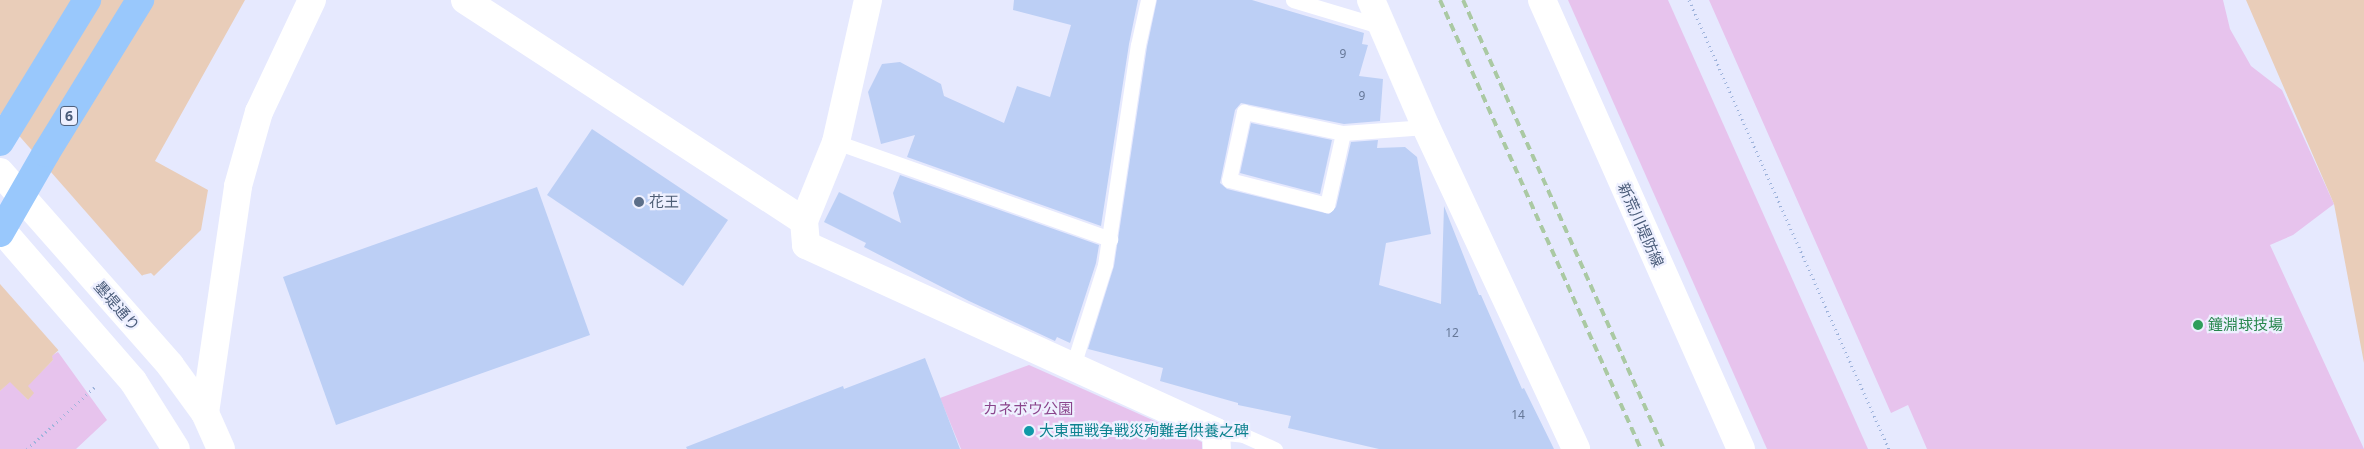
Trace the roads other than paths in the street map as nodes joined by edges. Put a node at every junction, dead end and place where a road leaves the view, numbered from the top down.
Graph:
1 (87, 0) edge
2 (140, 0) edge
3 (312, 0) edge
4 (465, 0) edge
5 (868, 0) edge
6 (1148, 0) edge
7 (1293, 0) edge
8 (1371, 0) edge
9 (1542, 0) edge
10 (1383, 27) junction
11 (1426, 127) junction
12 (1344, 133) junction
13 (0, 142) edge
14 (836, 142) junction
15 (0, 172) edge
16 (804, 222) junction
17 (0, 228) edge
18 (0, 233) edge
19 (1110, 240) junction
20 (1072, 369) junction
21 (205, 413) junction
22 (1217, 441) edge
23 (176, 449) edge
24 (221, 449) edge
25 (1275, 449) edge
26 (1576, 449) edge
27 (1741, 449) edge

1 - 13 highway
2 - 18 highway, 6
3 - 21 street
4 - 16 street
5 - 14 street
6 - 19 lane
7 - 10 lane
8 - 10 street
9 - 27 street, 新荒川堤防線
10 - 11 street
11 - 12 lane
11 - 26 street
12 - 12 lane
14 - 16 street
14 - 19 lane
15 - 21 street, 墨堤通り
16 - 20 street
17 - 23 street
19 - 20 lane
20 - 22 street
21 - 24 street, 墨堤通り
22 - 25 lane

